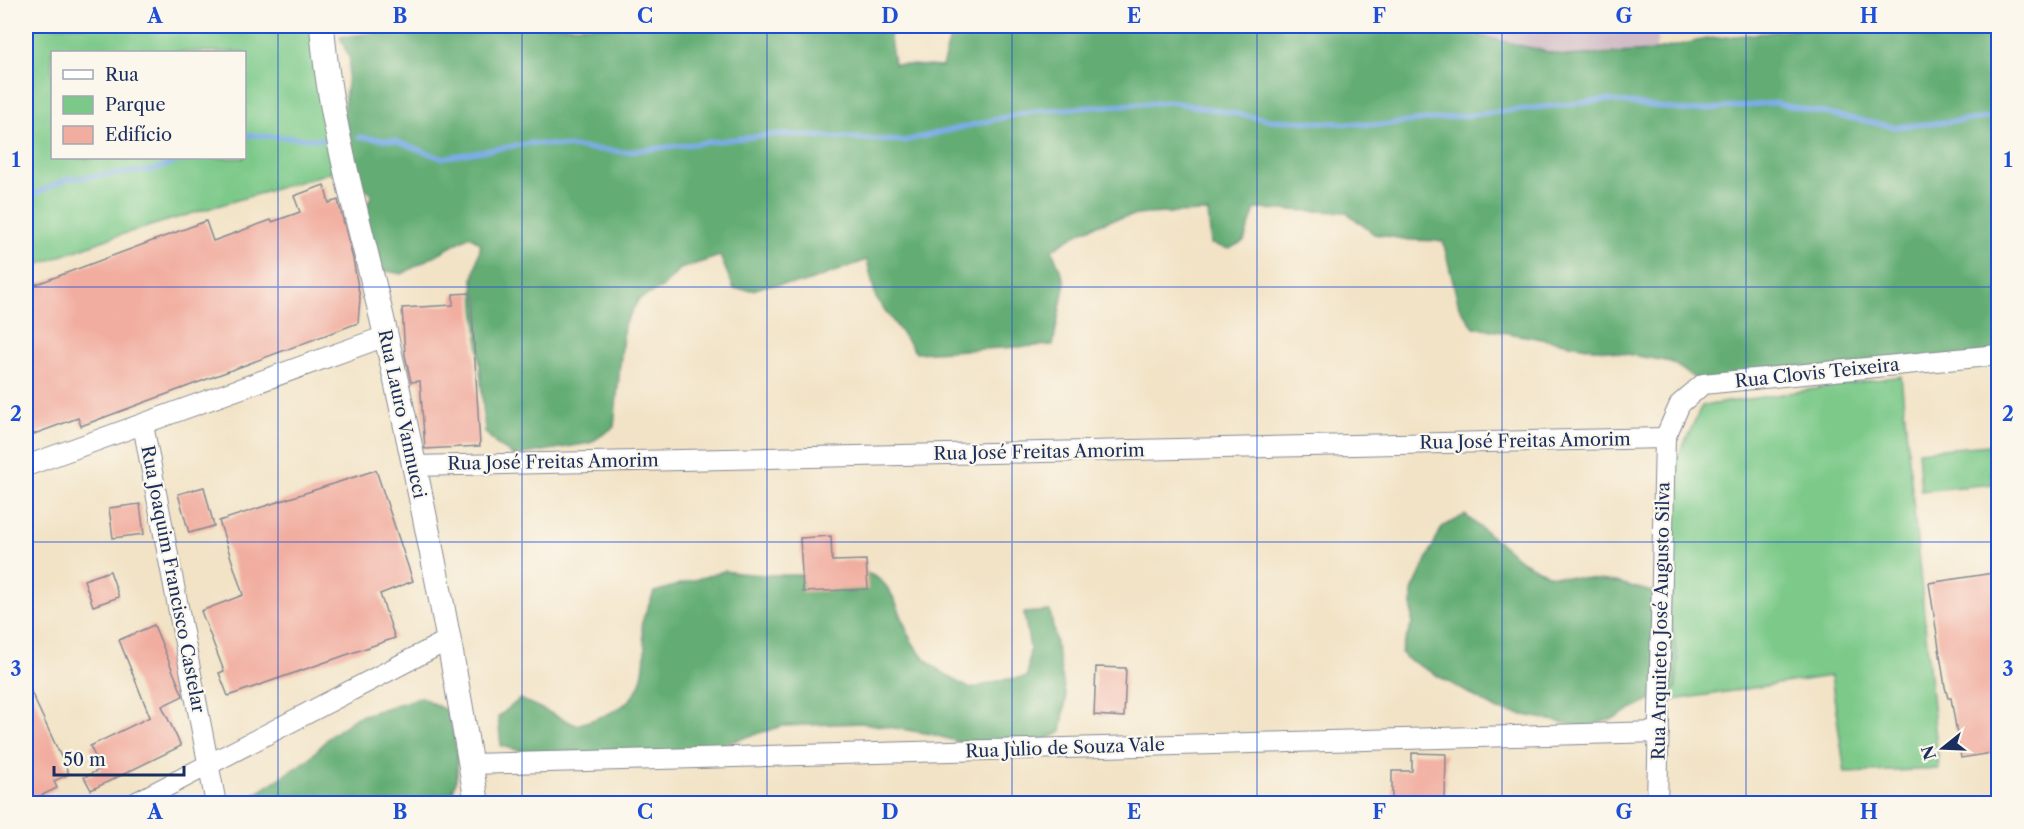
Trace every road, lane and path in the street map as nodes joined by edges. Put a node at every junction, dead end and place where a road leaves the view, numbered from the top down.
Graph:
1 (322, 26) edge
2 (386, 336) junction
3 (1998, 355) edge
4 (142, 425) junction
5 (1665, 438) junction
6 (413, 465) junction
7 (26, 466) edge
8 (448, 640) junction
9 (1659, 732) junction
10 (471, 764) junction
11 (209, 765) junction
12 (133, 804) edge
13 (216, 804) edge
14 (477, 804) edge
15 (1657, 804) edge

1 - 2 street, Rua Lauro Vannucci
2 - 4 street
2 - 6 street, Rua Lauro Vannucci
3 - 5 street, Rua Clovis Teixeira
4 - 7 street
4 - 11 street, Rua Joaquim Francisco Castelar
5 - 6 street, Rua José Freitas Amorim
5 - 9 street, Rua Arquiteto José Augusto Silva
6 - 8 street, Rua Lauro Vannucci
8 - 10 street, Rua Lauro Vannucci
8 - 11 street
9 - 10 street, Rua Jùlio de Souza Vale
9 - 15 street, Rua Arquiteto José Augusto Silva
10 - 14 street, Rua Lauro Vannucci
11 - 12 street
11 - 13 street, Rua Joaquim Francisco Castelar

